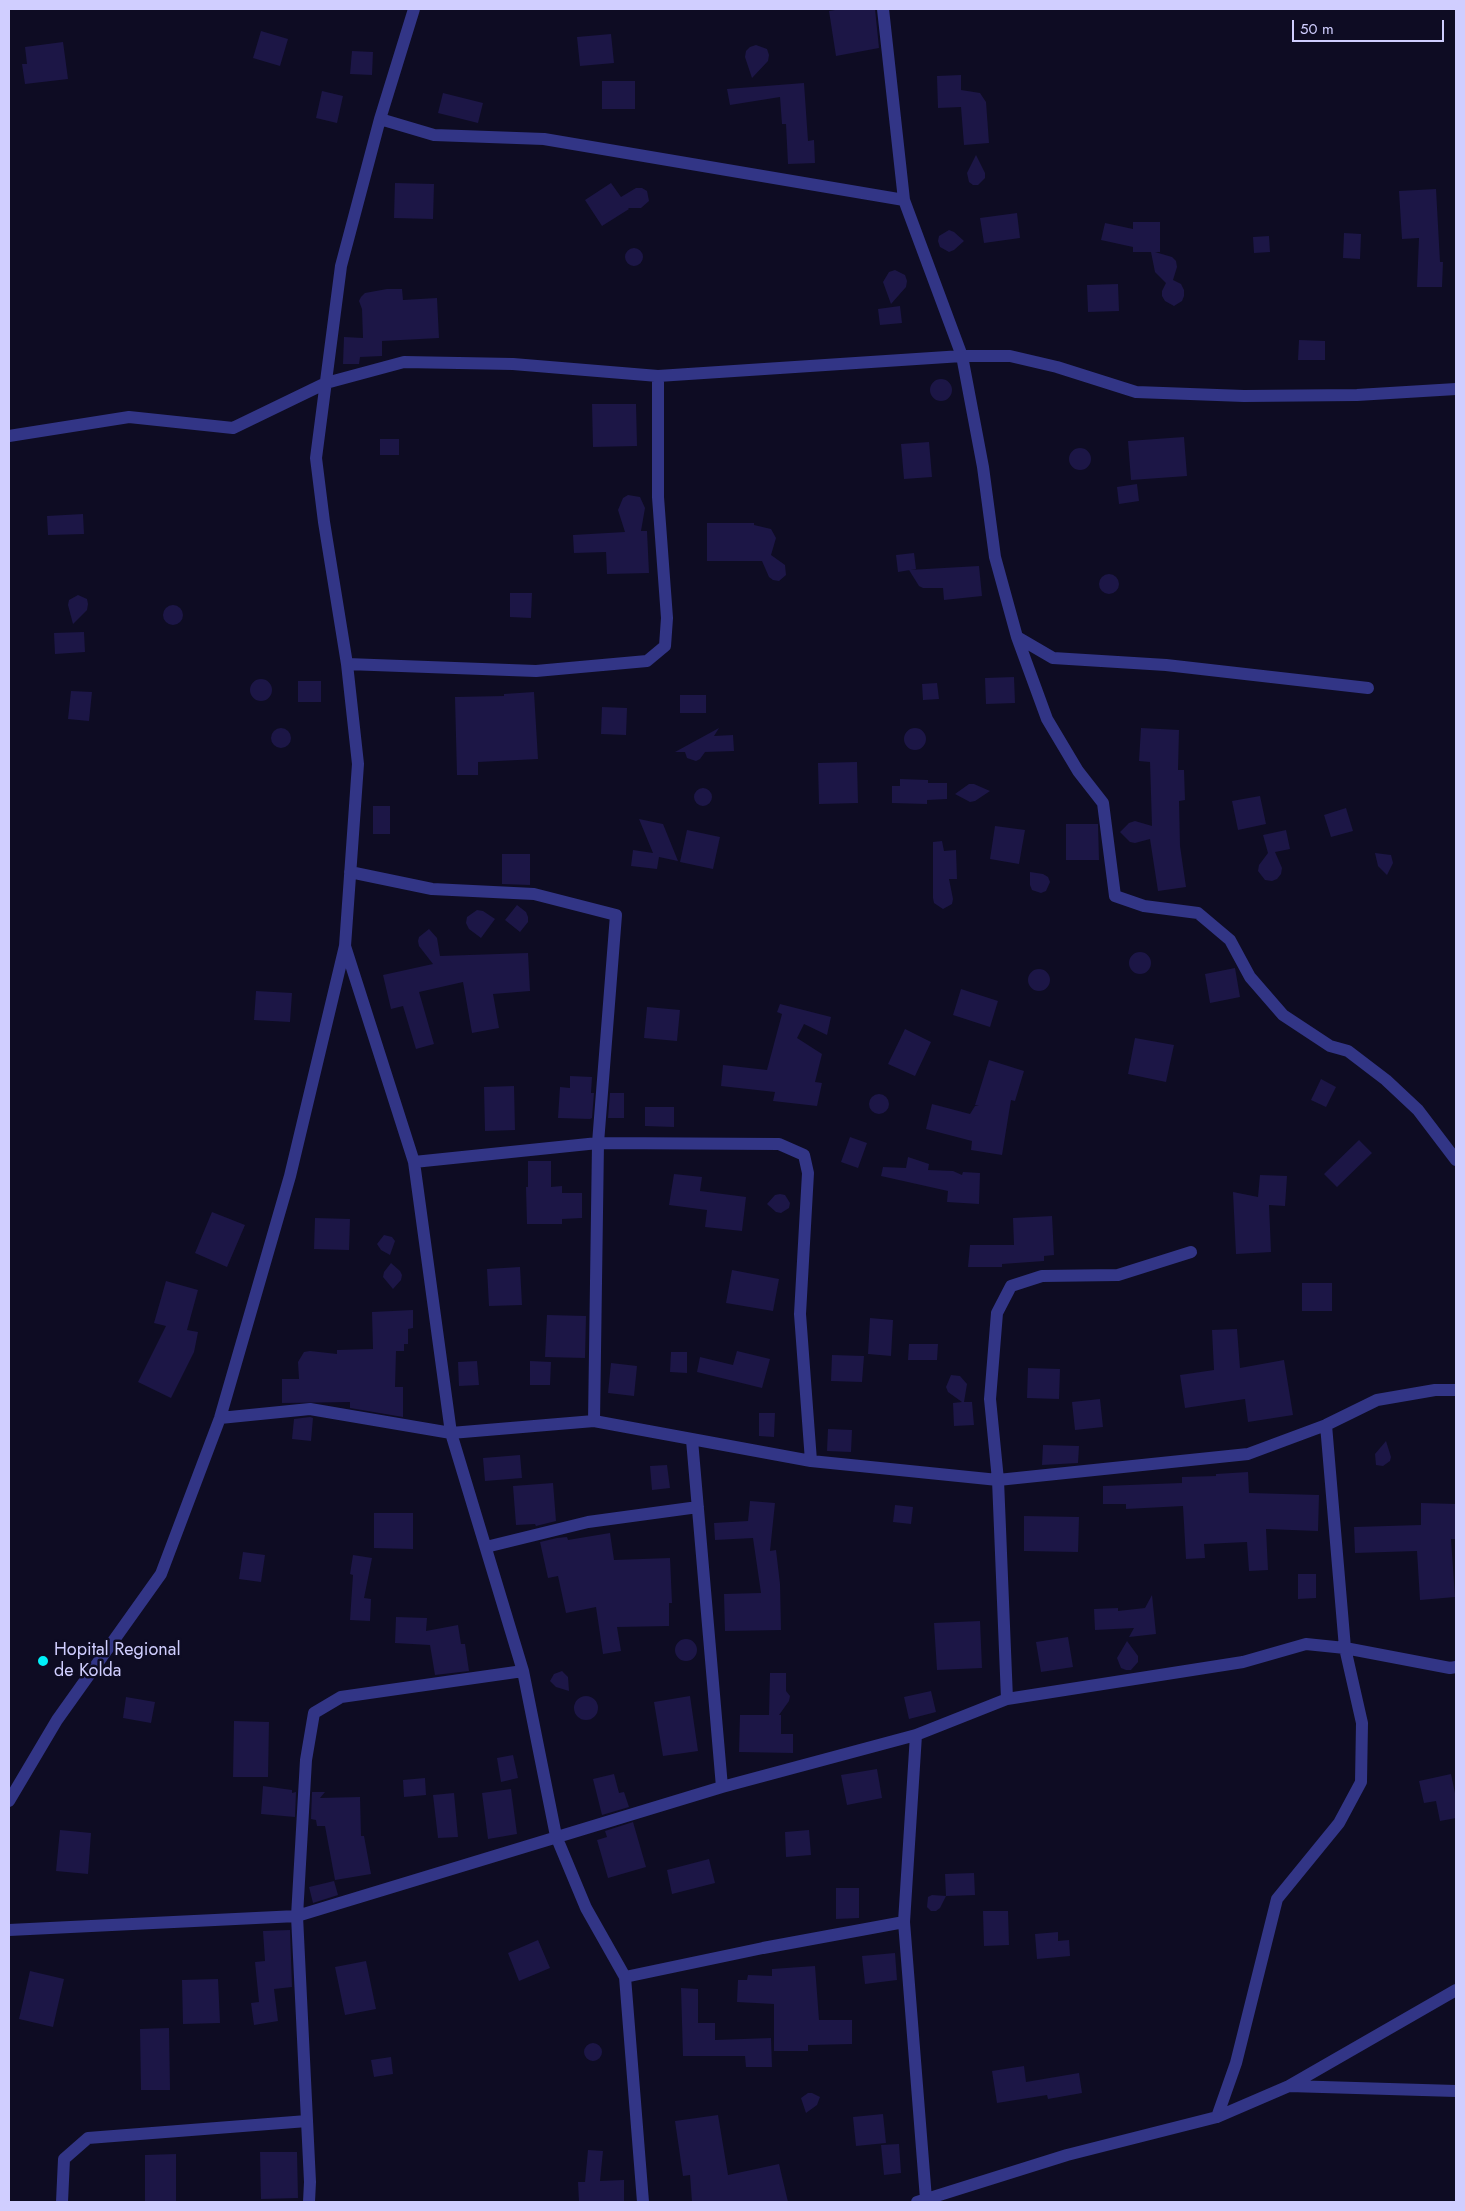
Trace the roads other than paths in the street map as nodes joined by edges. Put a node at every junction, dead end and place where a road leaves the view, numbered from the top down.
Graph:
1 (414, 9) edge
2 (883, 9) edge
3 (380, 119) junction
4 (904, 200) junction
5 (962, 356) junction
6 (658, 376) junction
7 (326, 383) junction
8 (1456, 389) edge
9 (9, 436) edge
10 (1017, 637) junction
11 (347, 664) junction
12 (1368, 688) dead end
13 (350, 872) junction
14 (345, 946) junction
15 (598, 1143) junction
16 (1456, 1160) edge
17 (414, 1162) junction
18 (1191, 1252) dead end
19 (1456, 1390) edge
20 (220, 1418) junction
21 (594, 1421) junction
22 (1326, 1425) junction
23 (452, 1433) junction
24 (692, 1440) junction
25 (811, 1461) junction
26 (998, 1480) junction
27 (698, 1507) junction
28 (486, 1547) junction
29 (1345, 1648) junction
30 (1456, 1666) edge
31 (523, 1671) junction
32 (1007, 1699) junction
33 (916, 1735) junction
34 (722, 1787) junction
35 (9, 1801) edge
36 (556, 1836) junction
37 (297, 1916) junction
38 (904, 1922) junction
39 (9, 1930) edge
40 (625, 1977) junction
41 (1456, 1990) edge
42 (1288, 2086) junction
43 (1456, 2090) edge
44 (1217, 2117) junction
45 (307, 2121) junction
46 (922, 2200) edge
47 (62, 2202) edge
48 (309, 2202) edge
49 (643, 2202) edge

1 - 3 street
2 - 4 street
3 - 4 street
3 - 7 street
4 - 5 street
5 - 6 street
5 - 8 street
5 - 10 street
6 - 7 street
6 - 11 street
7 - 9 street
7 - 11 street
10 - 12 street
10 - 16 street
11 - 13 street
13 - 14 street
13 - 15 street
14 - 17 street
14 - 20 street
15 - 17 street
15 - 21 street
15 - 25 street
17 - 23 street
18 - 26 street
19 - 22 street
20 - 23 street
20 - 35 street
21 - 23 street
21 - 24 street
22 - 26 street
22 - 29 street
23 - 28 street
24 - 25 street
24 - 27 street
25 - 26 street
26 - 32 street
27 - 28 street
27 - 34 street
28 - 31 street
29 - 30 street
29 - 32 street
29 - 44 street
31 - 36 street
31 - 37 street
32 - 33 street
33 - 34 street
33 - 38 street
34 - 36 street
36 - 37 street
36 - 40 street
37 - 39 street
37 - 45 street
38 - 40 street
38 - 46 street
40 - 49 street
41 - 42 street
42 - 43 street
42 - 44 street
44 - 46 street
45 - 47 street
45 - 48 street

